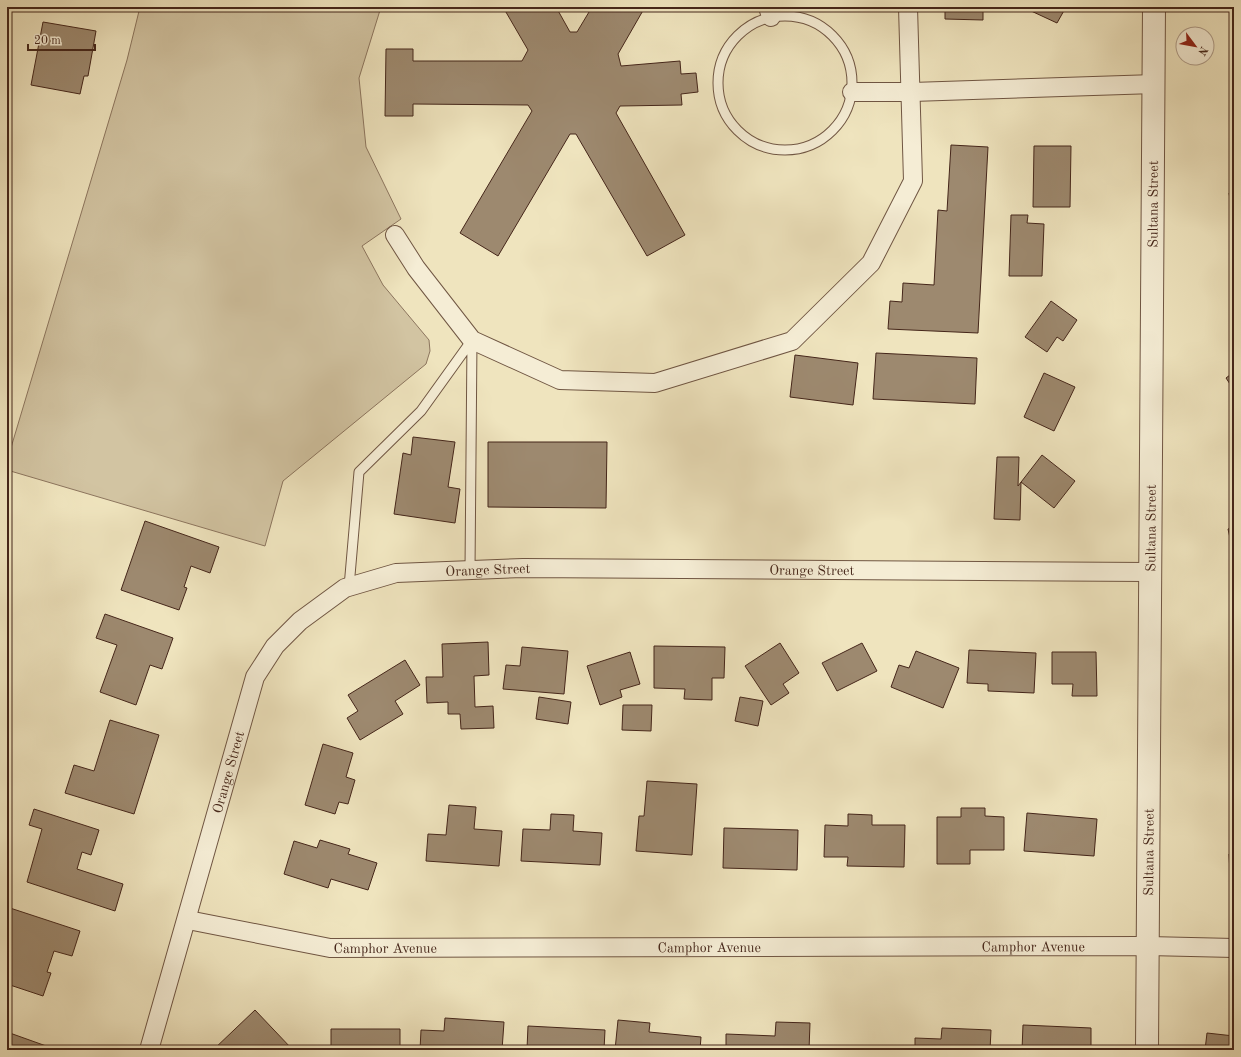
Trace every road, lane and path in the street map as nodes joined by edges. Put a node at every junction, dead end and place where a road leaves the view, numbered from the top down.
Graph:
1 (908, 7) edge
2 (1154, 7) edge
3 (769, 12) edge
4 (1155, 84) junction
5 (852, 92) junction
6 (912, 92) junction
7 (395, 235) dead end
8 (472, 340) junction
9 (470, 570) junction
10 (1150, 572) junction
11 (349, 587) junction
12 (188, 920) junction
13 (1148, 946) junction
14 (1234, 948) edge
15 (149, 1050) edge
16 (1147, 1050) edge

1 - 6 street
2 - 4 street, Sultana Street
3 - 5 lane
3 - 5 lane
4 - 6 street
4 - 10 street, Sultana Street
5 - 6 street
6 - 8 street
7 - 8 street
8 - 9 lane
8 - 11 lane
9 - 10 street, Orange Street
9 - 11 street, Orange Street
10 - 13 street, Sultana Street
11 - 12 street, Orange Street
12 - 13 street, Camphor Avenue
12 - 15 street, Orange Street
13 - 14 street, Camphor Avenue
13 - 16 street, Sultana Street

